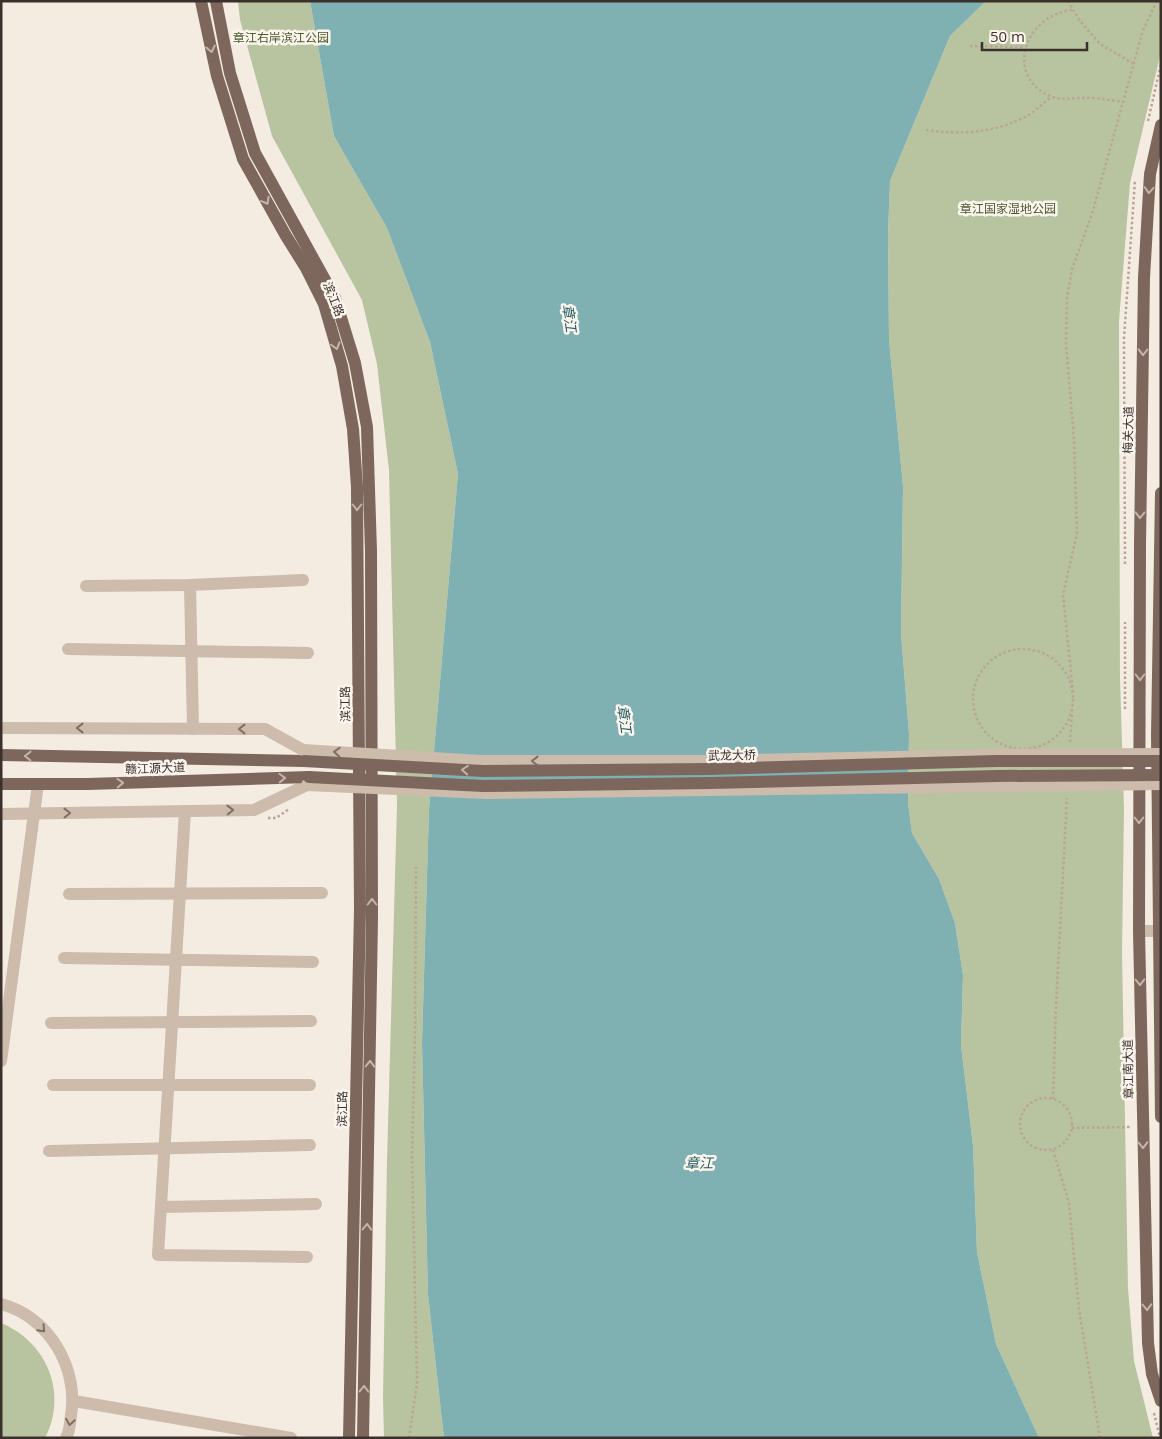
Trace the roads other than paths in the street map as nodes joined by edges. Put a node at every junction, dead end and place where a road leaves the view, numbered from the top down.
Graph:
1 (201, 1) edge
2 (216, 1) edge
3 (1161, 125) edge
4 (1161, 493) edge
5 (1160, 545) edge
6 (303, 580) dead end
7 (190, 585) junction
8 (86, 586) dead end
9 (68, 648) dead end
10 (191, 652) junction
11 (308, 653) dead end
12 (1, 728) edge
13 (193, 729) junction
14 (1140, 736) joint
15 (1161, 754) edge
16 (1, 755) edge
17 (304, 755) junction
18 (1161, 760) edge
19 (1161, 775) edge
20 (308, 781) junction
21 (1, 784) edge
22 (38, 784) junction
23 (1161, 784) edge
24 (185, 811) junction
25 (1, 814) edge
26 (35, 814) junction
27 (322, 893) dead end
28 (69, 894) dead end
29 (180, 894) junction
30 (1159, 931) edge
31 (1139, 932) junction
32 (64, 958) dead end
33 (176, 960) junction
34 (313, 962) dead end
35 (311, 1021) dead end
36 (172, 1022) junction
37 (51, 1023) dead end
38 (1, 1062) edge
39 (53, 1085) dead end
40 (310, 1085) dead end
41 (168, 1086) junction
42 (1161, 1117) edge
43 (310, 1146) dead end
44 (164, 1149) junction
45 (49, 1151) dead end
46 (316, 1204) dead end
47 (161, 1207) junction
48 (307, 1257) dead end
49 (1, 1304) edge
50 (74, 1401) junction
51 (1161, 1401) edge
52 (66, 1438) edge
53 (291, 1438) edge
54 (349, 1438) edge
55 (363, 1438) edge

1 -> 54 main road, 滨江路
55 -> 2 main road, 滨江路
3 -> 14 main road, 梅关大道
4 - 5 main road
5 - 30 main road
6 - 7 street
7 - 8 street
7 - 10 street
9 - 10 street
10 - 11 street
10 - 13 street
13 -> 12 street
17 -> 13 street
14 -> 31 main road, 章江南大道
15 -> 17 street, bridge
17 -> 16 main road, 赣江源大道
18 -> 17 main road, 武龙大桥, bridge
19 - 20 main road, bridge
22 -> 20 main road, 赣江源大道
20 - 23 street, bridge
24 -> 20 street
21 - 22 main road, 赣江源大道
22 - 26 street
26 -> 24 street
24 - 29 street
25 - 26 street
26 - 38 street
27 - 29 street
28 - 29 street
29 - 33 street
30 - 31 street
30 - 42 main road
31 -> 51 main road, 章江南大道
32 - 33 street
33 - 34 street
33 - 36 street
35 - 36 street
36 - 37 street
36 - 41 street
39 - 41 street
40 - 41 street
41 - 44 street
43 - 44 street
44 - 45 street
44 - 47 street
46 - 47 street
47 - 48 street
49 -> 50 street
50 -> 52 street
50 - 53 street

